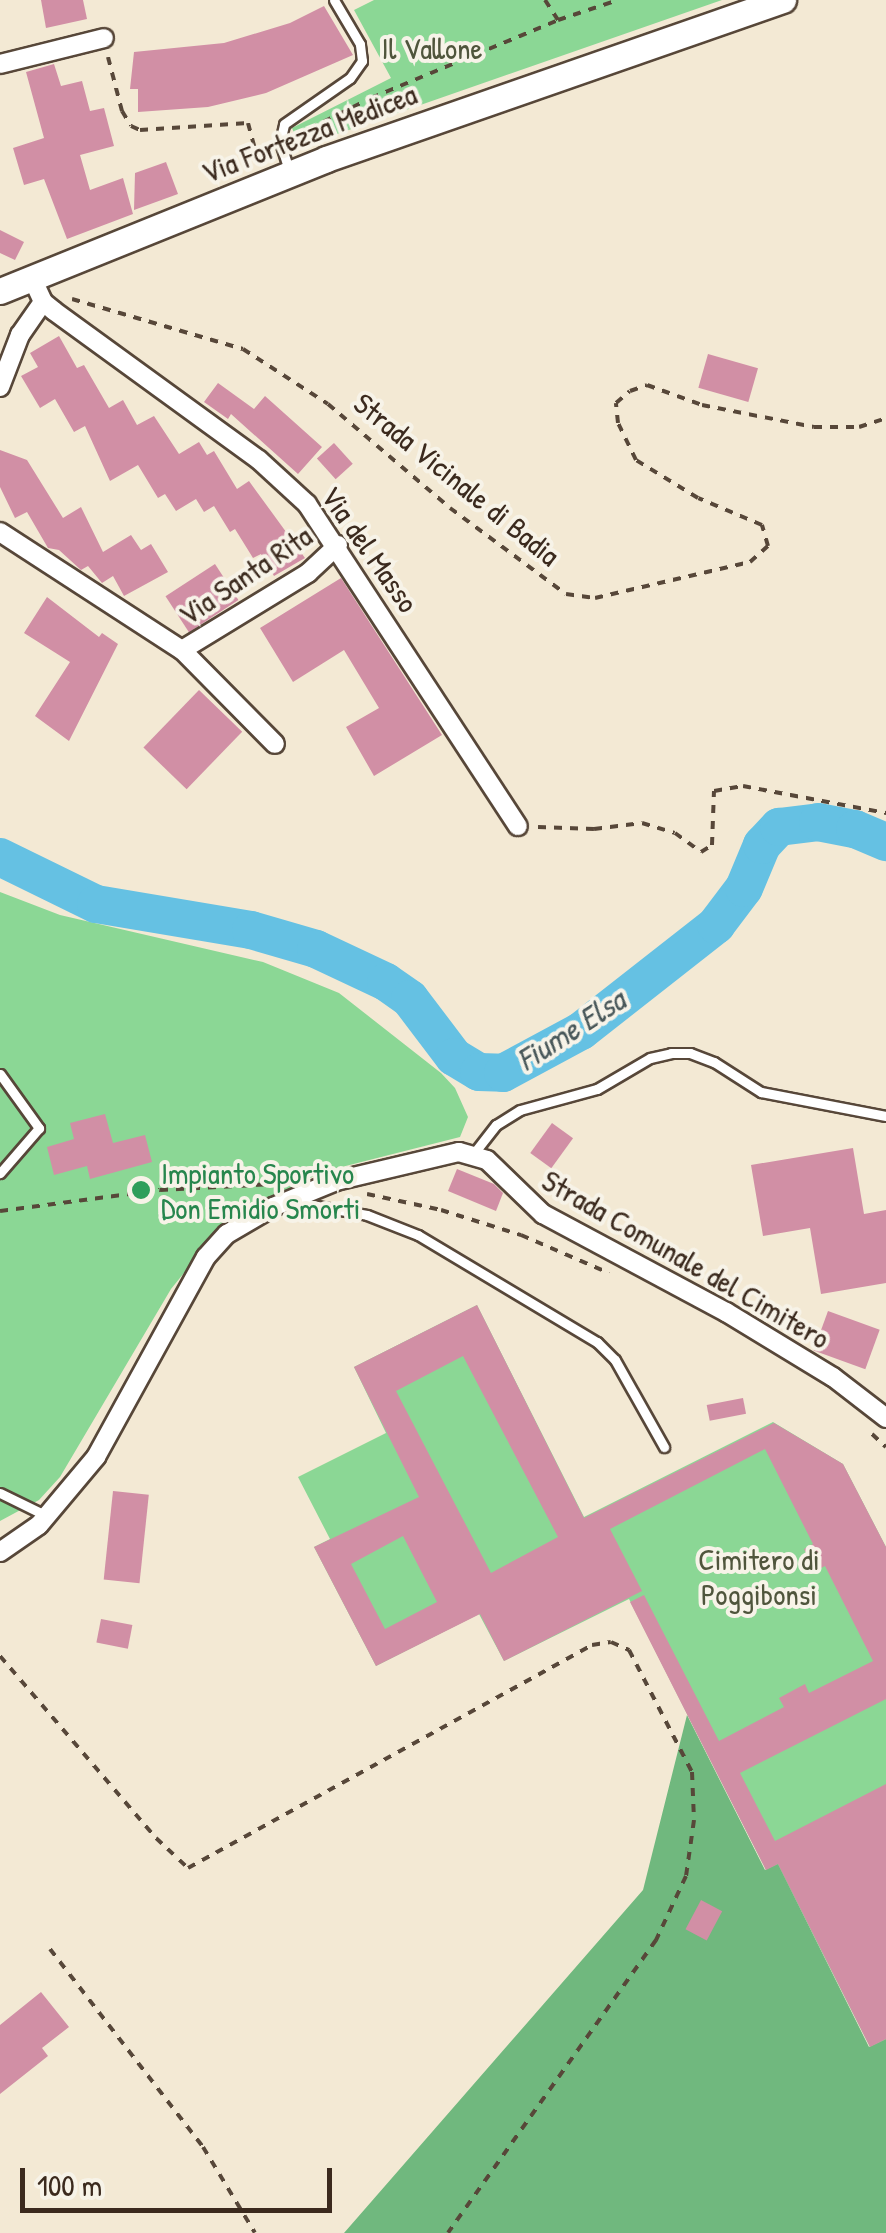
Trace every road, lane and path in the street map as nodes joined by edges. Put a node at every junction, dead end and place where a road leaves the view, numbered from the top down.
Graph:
1 (334, 0) edge
2 (545, 0) edge
3 (618, 0) edge
4 (783, 0) edge
5 (558, 20) junction
6 (104, 38) joint
7 (0, 64) edge
8 (296, 136) dead end
9 (257, 147) dead end
10 (290, 173) junction
11 (32, 278) junction
12 (0, 291) edge
13 (43, 302) junction
14 (0, 387) edge
15 (886, 418) edge
16 (0, 532) edge
17 (338, 546) junction
18 (182, 650) junction
19 (275, 744) dead end
20 (886, 812) edge
21 (518, 826) joint
22 (0, 1074) edge
23 (886, 1116) edge
24 (474, 1153) junction
25 (0, 1174) edge
26 (284, 1192) junction
27 (364, 1193) dead end
28 (0, 1211) edge
29 (610, 1274) dead end
30 (886, 1418) edge
31 (870, 1432) dead end
32 (664, 1447) dead end
33 (886, 1447) edge
34 (0, 1493) edge
35 (47, 1516) junction
36 (0, 1552) edge
37 (0, 1656) edge
38 (50, 1950) dead end
39 (255, 2233) edge
40 (448, 2233) edge

1 - 10 lane
2 - 5 path
3 - 5 path
4 - 10 main road, Via Fortezza Medicea
5 - 8 path
6 - 7 street
6 - 9 path
10 - 11 main road, Via Fortezza Medicea
11 - 12 main road, Via Fortezza Medicea
11 - 13 street, Via del Masso
13 - 14 street
13 - 15 path, Strada Vicinale di Badia
13 - 17 street, Via del Masso
16 - 18 street
17 - 18 street, Via Santa Rita
17 - 21 street, Via del Masso
18 - 19 street
20 - 21 path
22 - 25 lane
23 - 24 lane
24 - 26 street
24 - 30 street, Strada Comunale del Cimitero
26 - 28 path
26 - 32 lane
26 - 35 street
27 - 29 path
31 - 33 path
34 - 35 lane
35 - 36 street
37 - 40 path
38 - 39 path

